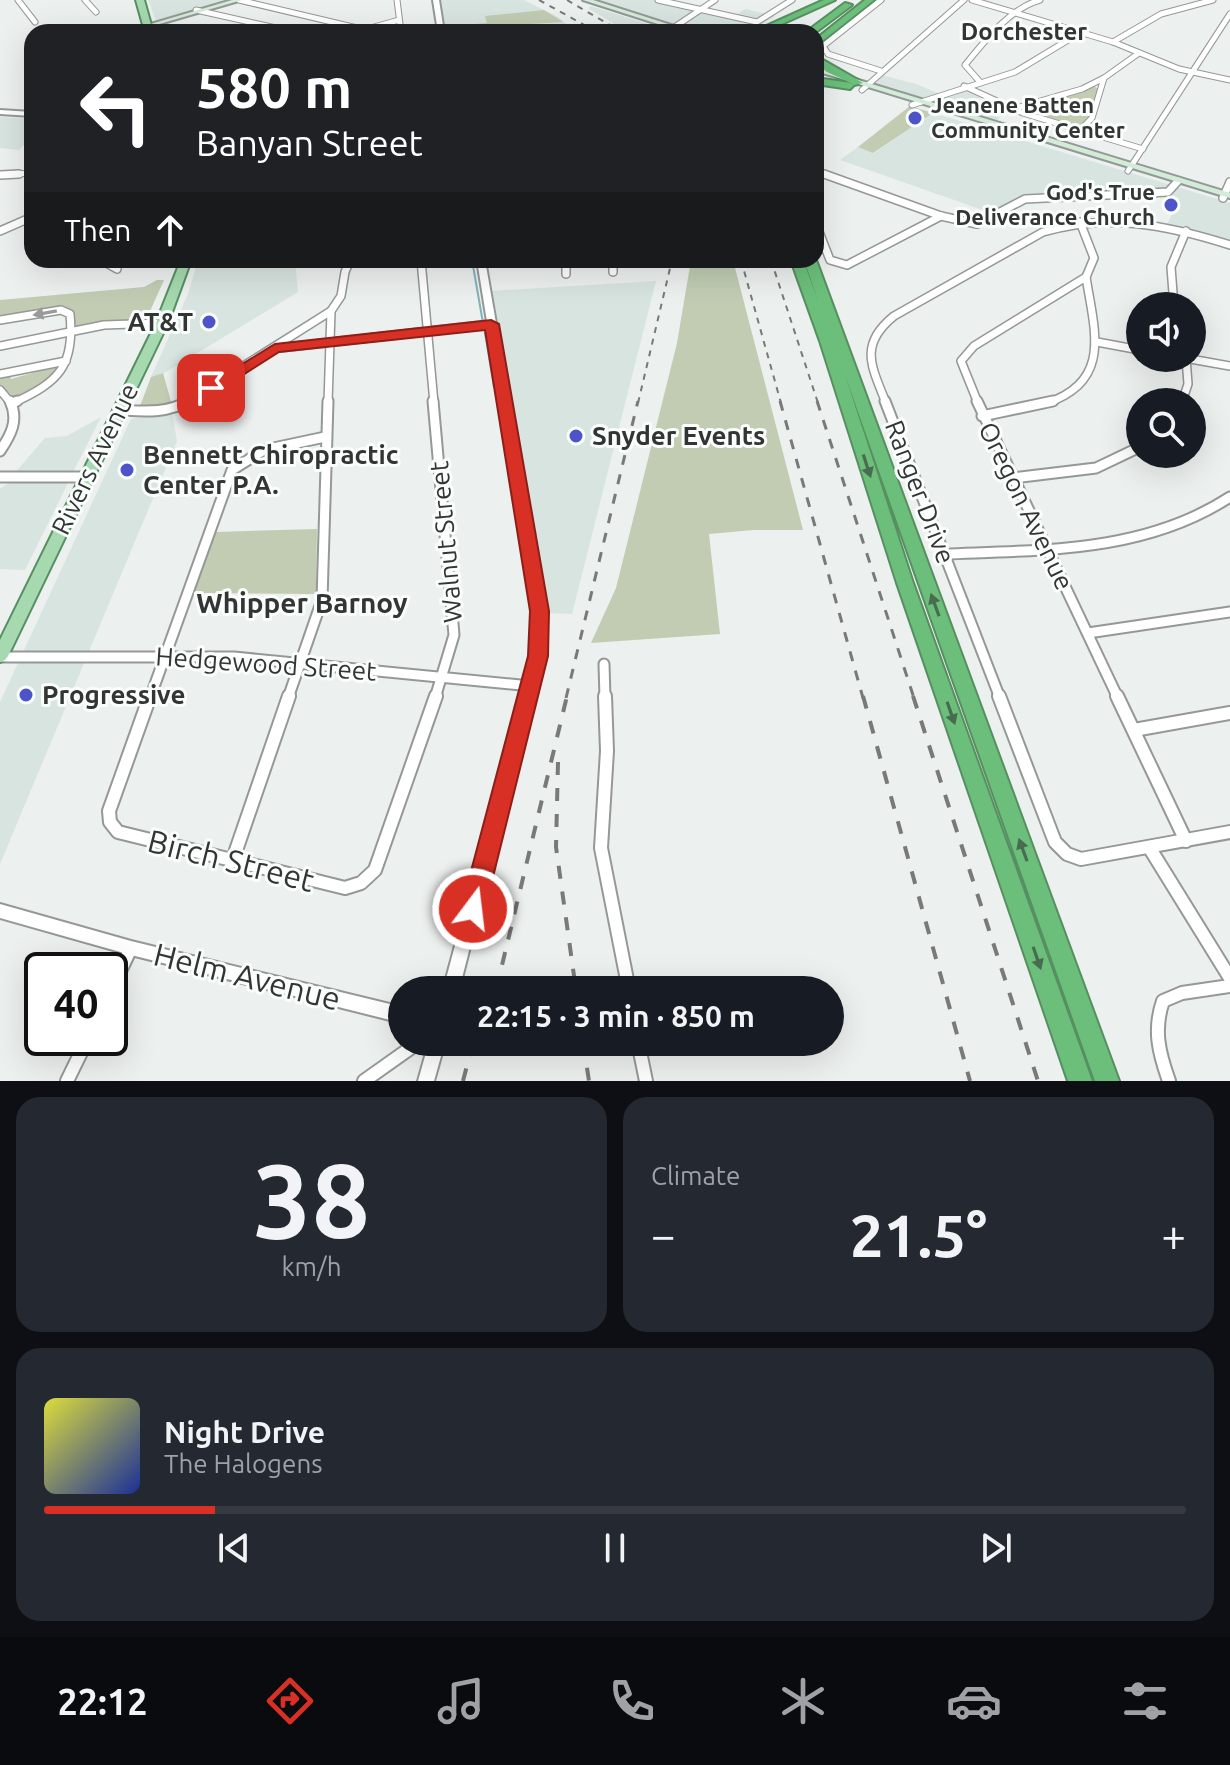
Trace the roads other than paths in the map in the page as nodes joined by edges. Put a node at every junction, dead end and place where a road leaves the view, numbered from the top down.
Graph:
1 (18, 0) edge
2 (85, 0) edge
3 (140, 0) edge
4 (239, 0) edge
5 (397, 0) edge
6 (436, 0) edge
7 (576, 0) edge
8 (586, 0) edge
9 (658, 0) edge
10 (715, 0) edge
11 (792, 0) edge
12 (831, 0) edge
13 (846, 0) edge
14 (856, 0) edge
15 (870, 0) edge
16 (881, 0) edge
17 (964, 0) edge
18 (972, 0) edge
19 (1040, 0) edge
20 (1213, 0) edge
21 (1030, 1) edge
22 (196, 10) junction
23 (700, 10) junction
24 (96, 12) dead end
25 (1019, 12) junction
26 (1230, 14) edge
27 (399, 20) junction
28 (35, 22) dead end
29 (147, 24) edge
30 (161, 24) edge
31 (258, 24) edge
32 (342, 24) edge
33 (389, 24) edge
34 (400, 24) edge
35 (440, 24) edge
36 (654, 24) edge
37 (656, 24) edge
38 (682, 24) edge
39 (747, 24) edge
40 (761, 24) edge
41 (765, 24) edge
42 (812, 24) edge
43 (822, 24) edge
44 (1083, 31) junction
45 (824, 37) edge
46 (1113, 42) junction
47 (824, 45) edge
48 (824, 47) edge
49 (1139, 53) junction
50 (824, 65) edge
51 (881, 71) junction
52 (824, 72) edge
53 (1192, 72) junction
54 (1104, 78) junction
55 (824, 80) edge
56 (1230, 80) edge
57 (980, 82) junction
58 (964, 86) junction
59 (860, 87) junction
60 (914, 103) junction
61 (1011, 109) junction
62 (0, 112) edge
63 (24, 114) edge
64 (1080, 130) junction
65 (1143, 149) junction
66 (1129, 169) junction
67 (24, 174) edge
68 (0, 175) edge
69 (824, 176) edge
70 (1230, 182) edge
71 (1177, 183) junction
72 (1227, 197) edge
73 (941, 216) junction
74 (24, 222) edge
75 (1080, 222) junction
76 (0, 231) edge
77 (1186, 231) junction
78 (824, 245) edge
79 (1230, 245) edge
80 (183, 268) edge
81 (347, 268) edge
82 (422, 268) edge
83 (482, 268) edge
84 (566, 268) edge
85 (613, 268) edge
86 (800, 268) edge
87 (813, 268) edge
88 (613, 272) dead end
89 (566, 274) dead end
90 (1086, 277) junction
91 (1172, 292) edge
92 (331, 311) junction
93 (0, 320) edge
94 (162, 323) junction
95 (491, 324) junction
96 (72, 332) junction
97 (428, 332) junction
98 (1097, 342) junction
99 (329, 343) junction
100 (0, 346) edge
101 (1126, 347) edge
102 (275, 348) junction
103 (66, 361) junction
104 (1206, 362) edge
105 (1230, 366) edge
106 (0, 374) edge
107 (0, 390) edge
108 (13, 403) junction
109 (118, 410) junction
110 (982, 416) junction
111 (325, 437) junction
112 (0, 451) edge
113 (1126, 454) edge
114 (86, 477) junction
115 (1013, 478) junction
116 (2, 480) edge
117 (1230, 497) edge
118 (1048, 550) junction
119 (944, 554) junction
120 (1230, 612) edge
121 (1088, 633) junction
122 (163, 656) junction
123 (0, 657) edge
124 (302, 663) junction
125 (604, 664) dead end
126 (443, 677) junction
127 (531, 686) junction
128 (1230, 713) edge
129 (1134, 730) junction
130 (1230, 832) edge
131 (1186, 841) junction
132 (1149, 847) junction
133 (232, 862) junction
134 (345, 888) joint
135 (0, 911) edge
136 (131, 948) junction
137 (128, 954) edge
138 (455, 976) edge
139 (626, 976) edge
140 (1230, 978) edge
141 (1230, 986) edge
142 (388, 1012) edge
143 (79, 1056) edge
144 (399, 1056) edge
145 (433, 1056) edge
146 (641, 1056) edge
147 (67, 1081) edge
148 (364, 1081) edge
149 (426, 1081) edge
150 (646, 1081) edge
151 (1080, 1081) edge
152 (1107, 1081) edge
153 (1169, 1081) edge

1 - 28 street
2 - 24 street
3 - 29 main road
4 - 22 main road
4 - 32 street
5 - 27 street
6 - 35 street
7 - 36 main road
8 - 37 main road
9 - 23 street
10 - 23 street
11 - 40 street
12 - 41 highway
13 - 42 highway
14 - 43 highway
15 - 45 highway
16 - 47 street
17 - 51 street
18 - 25 street
19 - 21 street
20 - 46 street
21 - 25 street
22 - 30 main road
22 - 31 street
23 - 38 street
23 - 39 street
25 - 44 street
25 - 57 street
26 - 53 street
27 - 33 street
27 - 34 street
44 - 46 street
44 - 57 street
46 - 49 street
48 - 51 street
49 - 53 street
49 - 54 street
50 - 59 highway
51 - 59 street
52 - 59 main road
53 - 56 street
53 - 65 street
54 - 61 street
54 - 64 street
55 - 59 highway
57 - 58 street
58 - 60 street
58 - 61 street
59 - 60 main road
60 - 66 main road
61 - 64 street
62 - 63 street
64 - 65 street
65 - 66 street
66 - 71 main road
67 - 68 street
69 - 73 street
70 - 72 street
71 - 72 main road
71 - 73 street
73 - 78 street
74 - 76 street
75 - 77 street, Ranger Drive
75 - 90 street
75 - 119 street, Ranger Drive
77 - 79 street, Ranger Drive
77 - 91 street
80 - 94 main road, Rivers Avenue
81 - 92 street
82 - 97 street, Walnut Street
83 - 95 street
84 - 89 street
85 - 88 street
86 -> 151 highway
152 -> 87 highway
90 - 98 street
90 - 110 street, Oregon Avenue
92 - 99 street
92 - 102 street
96 -> 93 street
94 - 96 street
94 - 109 main road, Rivers Avenue
95 - 97 street
95 - 127 street
96 - 100 street
96 - 103 street
97 - 99 street
97 - 126 street, Walnut Street
98 - 101 street
98 - 110 street
99 - 102 street
99 - 111 street
102 - 109 street
103 - 106 street
103 - 108 street
104 - 105 street
107 - 108 street
108 - 112 street
109 - 114 main road, Rivers Avenue
110 - 115 street, Oregon Avenue
111 - 122 street
111 - 124 street
113 - 115 street
114 - 116 street
114 - 123 main road, Rivers Avenue
115 - 118 street, Oregon Avenue
117 - 118 street
118 - 119 street
118 - 121 street, Oregon Avenue
119 - 132 street, Ranger Drive
120 - 121 street
121 - 129 street, Oregon Avenue
122 - 123 street, Hedgewood Street
122 - 124 street, Hedgewood Street
122 - 133 street, Birch Street
124 - 126 street, Hedgewood Street
124 - 133 street
125 - 139 street
126 - 127 street, Hedgewood Street
126 - 134 street, Walnut Street
127 - 138 street
128 - 129 street
129 - 131 street, Oregon Avenue
130 - 131 street, Ranger Drive
131 - 132 street, Ranger Drive
132 - 140 street
133 - 134 street, Birch Street
135 - 136 street, Helm Avenue
136 - 137 street
136 - 142 street, Helm Avenue
141 - 153 street
143 - 147 street
144 - 148 street
145 - 149 street
146 - 150 street

